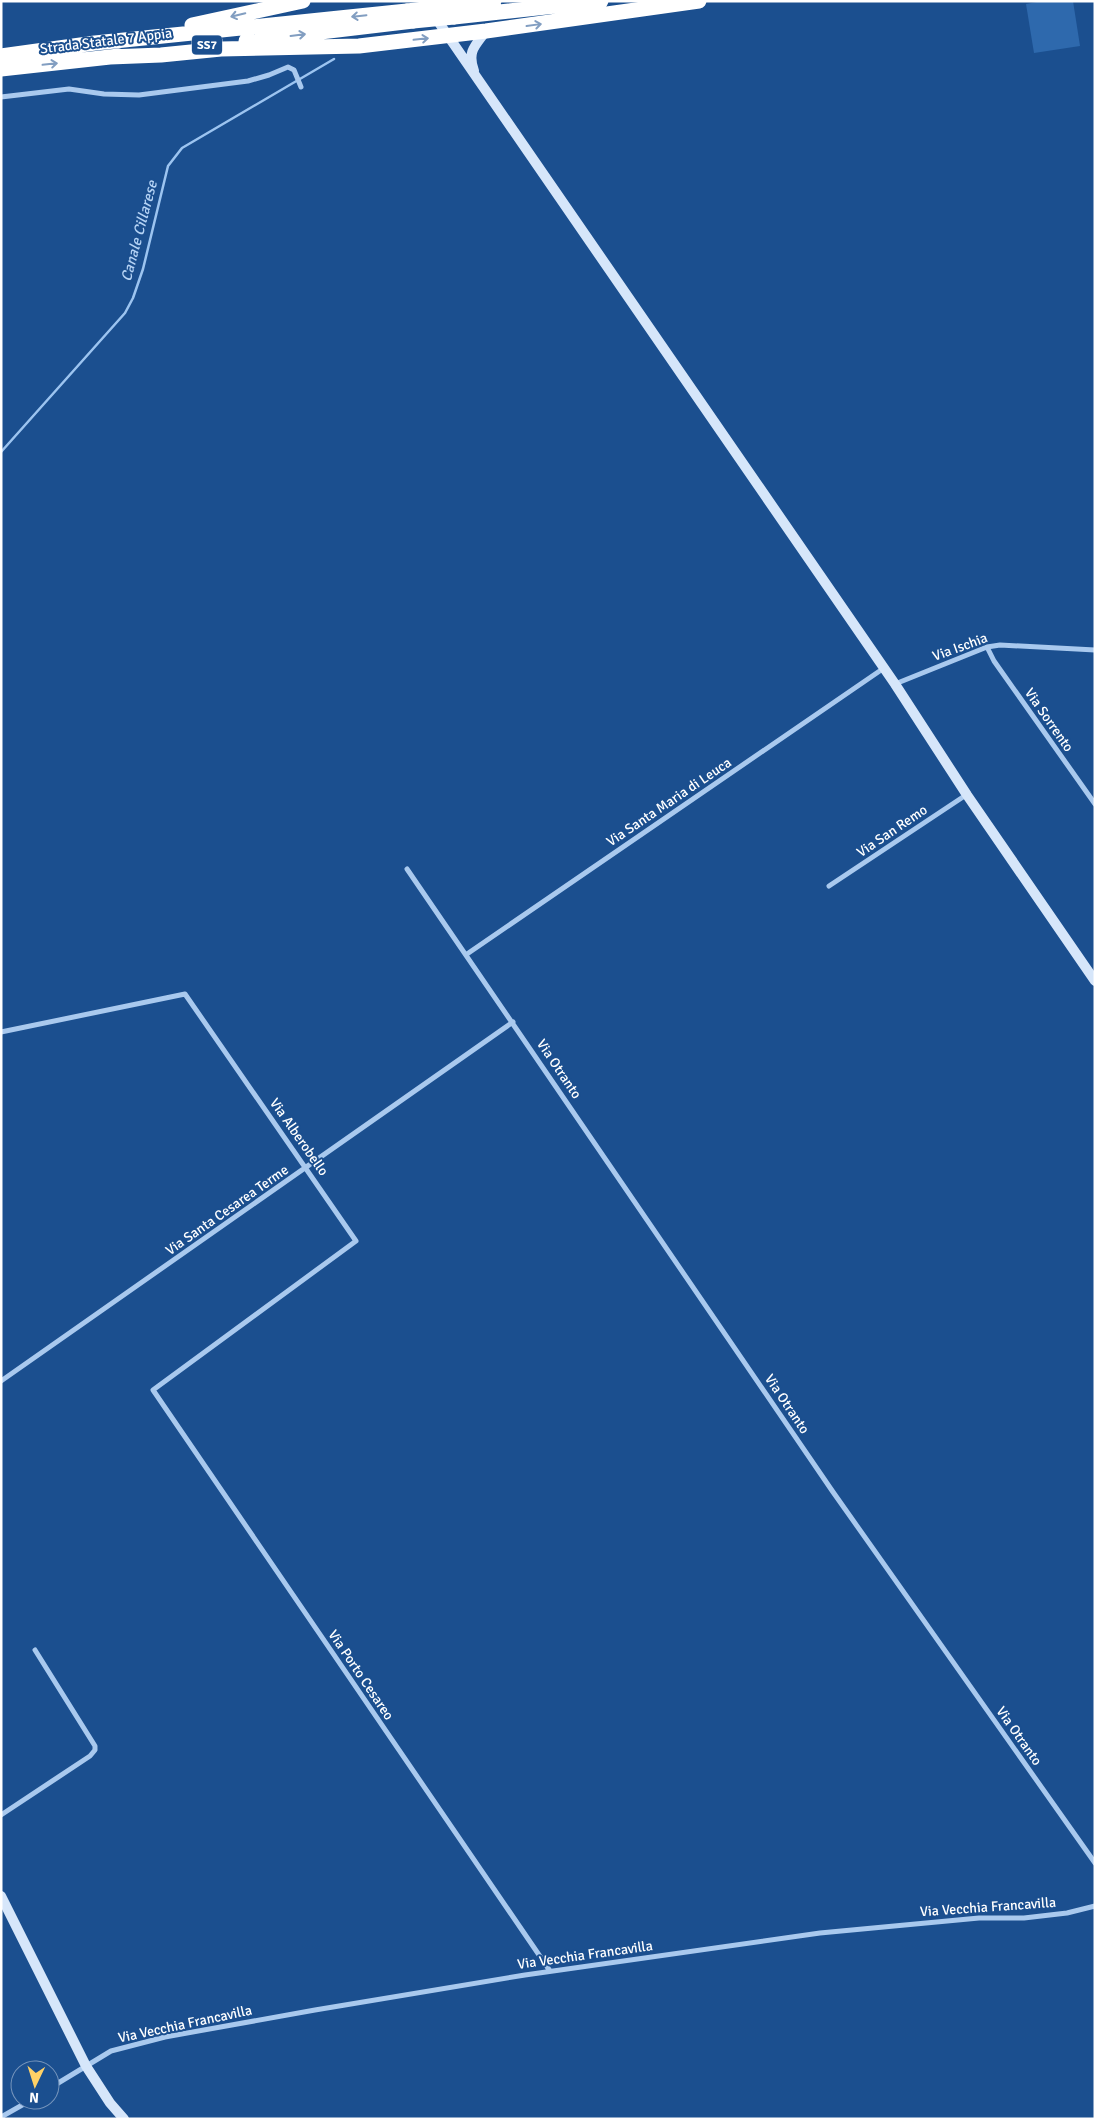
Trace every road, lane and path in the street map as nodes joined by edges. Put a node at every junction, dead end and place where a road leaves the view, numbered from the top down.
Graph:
1 (303, 1) edge
2 (424, 1) edge
3 (494, 1) edge
4 (601, 1) edge
5 (699, 1) edge
6 (452, 11) junction
7 (410, 16) junction
8 (486, 31) junction
9 (447, 36) junction
10 (96, 43) junction
11 (1, 56) edge
12 (110, 57) junction
13 (1, 69) edge
14 (477, 79) junction
15 (301, 87) dead end
16 (1, 97) edge
17 (987, 647) junction
18 (1095, 650) edge
19 (884, 668) junction
20 (895, 684) junction
21 (967, 795) junction
22 (1095, 804) edge
23 (407, 869) dead end
24 (829, 886) dead end
25 (467, 954) junction
26 (1095, 980) edge
27 (513, 1022) junction
28 (1, 1032) edge
29 (307, 1168) junction
30 (1, 1381) edge
31 (153, 1390) joint
32 (35, 1650) dead end
33 (1, 1815) edge
34 (1095, 1863) edge
35 (1, 1896) edge
36 (1095, 1906) edge
37 (550, 1972) junction
38 (86, 2066) junction
39 (60, 2082) edge
40 (13, 2110) edge
41 (1, 2117) edge
42 (124, 2119) edge

1 -> 10 highway
2 - 9 main road
3 - 6 highway, Strada Statale 7 Appia / SS7
4 - 6 highway, Strada Statale 7 Appia / SS7
8 -> 5 highway
6 - 7 highway, Strada Statale 7 Appia / SS7, bridge
7 -> 10 highway, Strada Statale 7 Appia / SS7
12 -> 7 highway, Strada Statale 7 Appia / SS7
8 - 9 highway
8 - 14 main road
12 -> 9 highway
9 - 14 main road
10 - 11 highway, Strada Statale 7 Appia / SS7
13 -> 12 highway, Strada Statale 7 Appia / SS7
14 - 19 main road
15 - 16 street
17 - 18 street, Via Ischia
17 - 20 street, Via Ischia
17 - 22 street, Via Sorrento
19 - 20 main road
19 - 25 street, Via Santa Maria di Leuca
20 - 21 main road
21 - 24 street, Via San Remo
21 - 26 main road
23 - 25 street, Via Otranto
25 - 27 street, Via Otranto
27 - 29 street, Via Santa Cesarea Terme
27 - 34 street, Via Otranto
28 - 29 street, Via Alberobello
29 - 30 street, Via Santa Cesarea Terme
29 - 31 street, Via Alberobello
31 - 37 street, Via Porto Cesareo
32 - 33 street
35 - 38 main road
36 - 37 street, Via Vecchia Francavilla
37 - 38 street, Via Vecchia Francavilla
38 - 39 street, Via Vecchia Francavilla
38 - 42 main road
40 - 41 street

